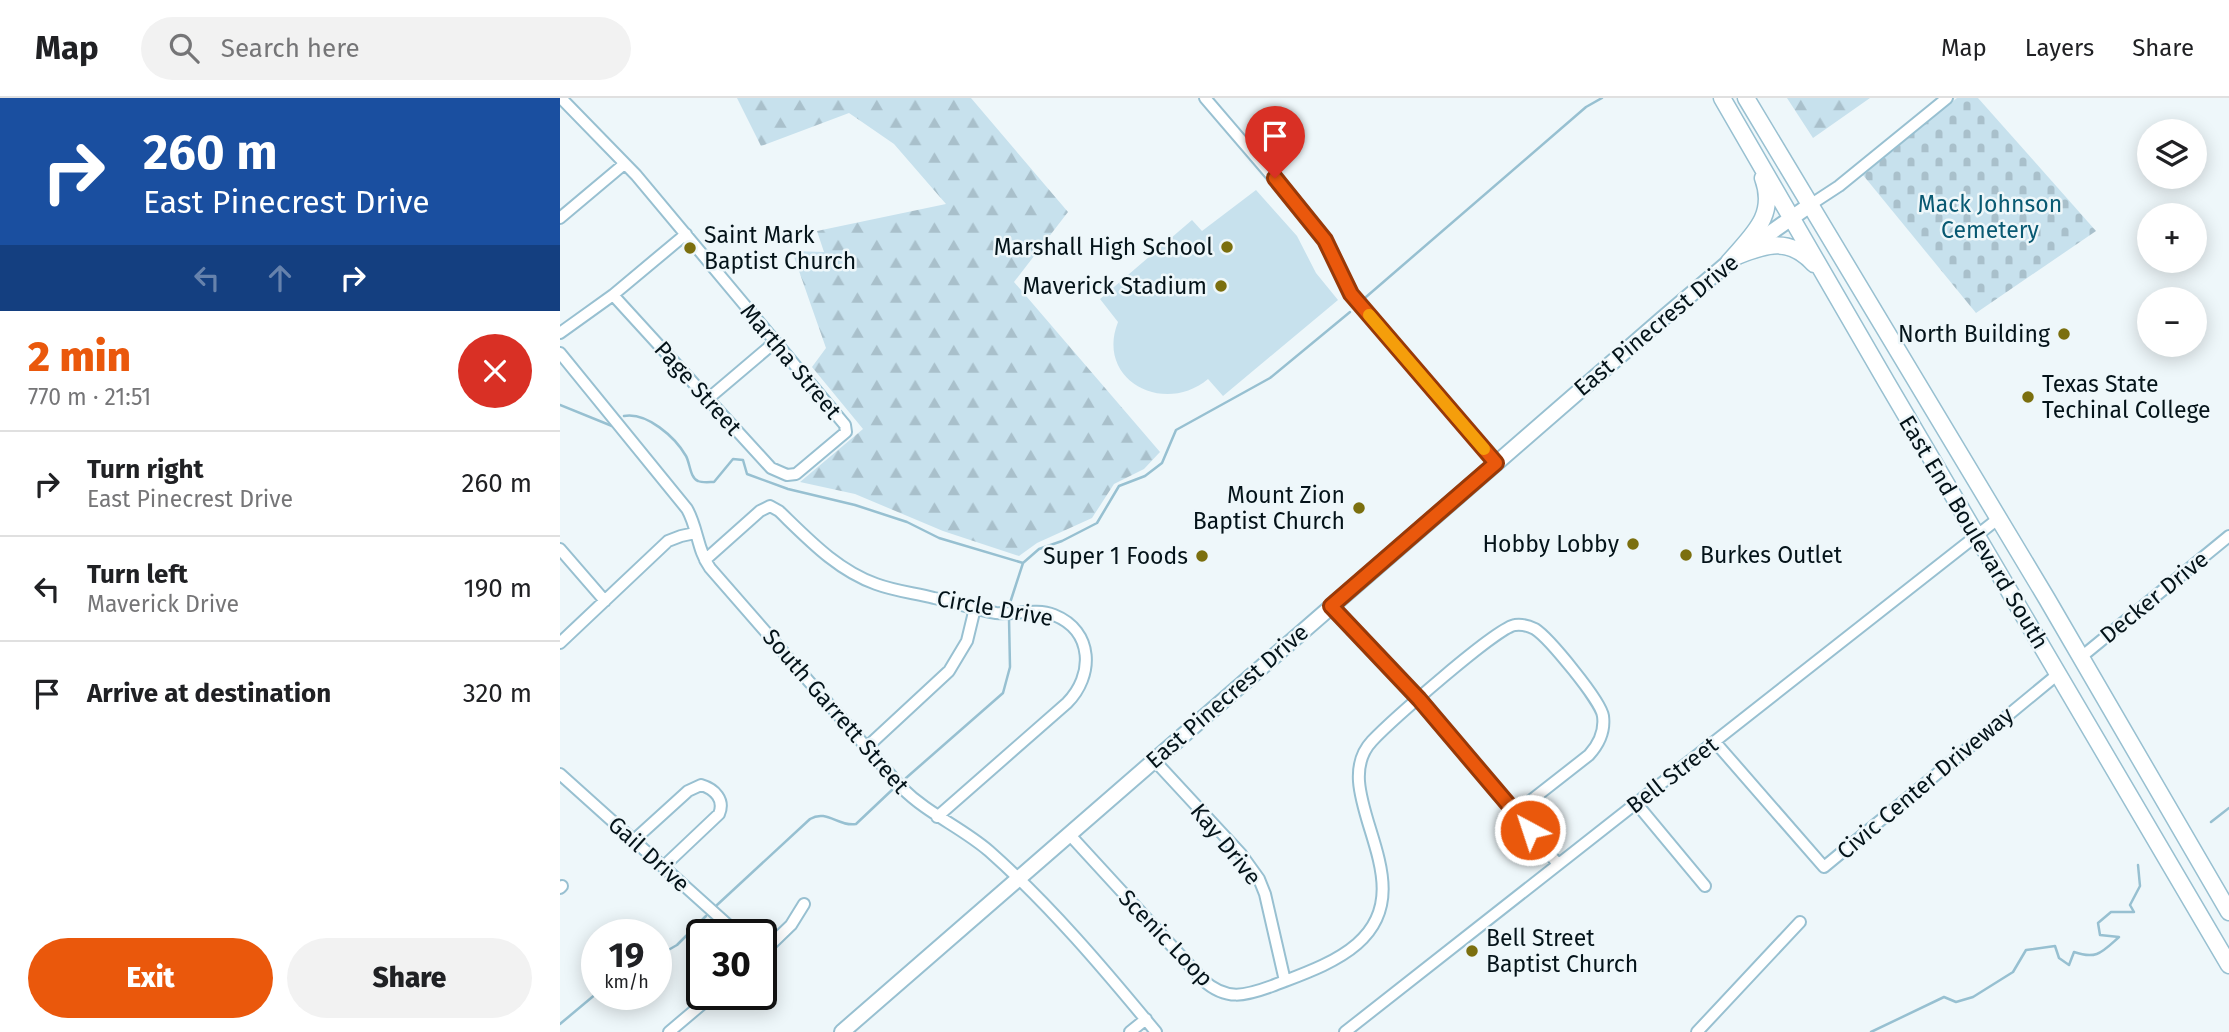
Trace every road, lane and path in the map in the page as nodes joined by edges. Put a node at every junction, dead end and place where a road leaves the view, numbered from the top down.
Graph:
1 (561, 98) edge
2 (1205, 98) edge
3 (1722, 98) edge
4 (1746, 98) edge
5 (1947, 98) edge
6 (1755, 156) junction
7 (623, 165) junction
8 (1810, 205) junction
9 (1792, 217) junction
10 (560, 218) edge
11 (686, 234) junction
12 (1733, 259) junction
13 (1827, 280) junction
14 (613, 295) junction
15 (560, 333) edge
16 (775, 342) junction
17 (560, 353) edge
18 (709, 398) junction
19 (1496, 463) junction
20 (787, 475) joint
21 (1999, 519) junction
22 (695, 533) junction
23 (1976, 536) junction
24 (2229, 536) edge
25 (560, 549) edge
26 (705, 560) junction
27 (606, 601) junction
28 (1331, 606) junction
29 (975, 608) junction
30 (560, 643) edge
31 (2080, 659) junction
32 (2058, 674) junction
33 (1419, 699) junction
34 (1715, 742) junction
35 (867, 747) junction
36 (1154, 760) junction
37 (560, 775) edge
38 (2147, 775) junction
39 (2124, 788) junction
40 (1636, 803) junction
41 (1515, 813) junction
42 (937, 817) junction
43 (1069, 834) junction
44 (634, 840) junction
45 (1558, 864) junction
46 (663, 867) junction
47 (1018, 878) junction
48 (1705, 886) dead end
49 (804, 904) dead end
50 (2229, 912) edge
51 (721, 919) edge
52 (1800, 922) dead end
53 (777, 940) edge
54 (2229, 965) edge
55 (1285, 981) junction
56 (695, 1010) edge
57 (1146, 1019) junction
58 (669, 1032) edge
59 (842, 1032) edge
60 (1130, 1032) edge
61 (1156, 1032) edge
62 (1345, 1032) edge
63 (1697, 1032) edge

1 - 7 street, Martha Street
2 - 19 street
3 - 6 highway, East End Boulevard South
4 - 8 highway, East End Boulevard South
5 - 8 street
6 - 9 highway, East End Boulevard South
6 - 12 highway
7 - 10 street
7 - 11 street, Martha Street
8 - 9 main road, East Pinecrest Drive
8 - 21 highway, East End Boulevard South
9 - 12 main road, East Pinecrest Drive
9 - 13 highway, East End Boulevard South
11 - 14 street
11 - 16 street, Martha Street
12 - 13 highway
12 - 19 main road, East Pinecrest Drive
13 - 23 highway, East End Boulevard South
14 - 15 street
14 - 18 street, Page Street
16 - 18 street
16 - 20 street, Martha Street
17 - 22 street, South Garrett Street
18 - 20 street, Page Street
19 - 28 main road, East Pinecrest Drive
21 - 23 street, Bell Street
21 - 31 highway, East End Boulevard South
22 - 26 street, South Garrett Street
22 - 27 street
23 - 32 highway, East End Boulevard South
23 - 34 street, Bell Street
24 - 31 street, Decker Drive
25 - 27 street
26 - 29 street, Circle Drive
26 - 35 street, South Garrett Street
27 - 30 street
28 - 33 street
28 - 36 main road, East Pinecrest Drive
29 - 35 street
29 - 42 street, Circle Drive
31 - 38 highway, East End Boulevard South
32 - 34 street, Civic Center Driveway
32 - 39 highway, East End Boulevard South
33 - 41 street
33 - 41 street, Scenic Loop
33 - 55 street, Scenic Loop
34 - 40 street, Bell Street
35 - 42 street, South Garrett Street
36 - 43 main road, East Pinecrest Drive
36 - 55 street, Kay Drive
37 - 44 street, Gail Drive
38 - 39 highway
38 - 50 highway, East End Boulevard South
39 - 54 highway, East End Boulevard South
40 - 45 street, Bell Street
40 - 48 street
41 - 45 street
42 - 47 street, South Garrett Street
43 - 47 main road, East Pinecrest Drive
43 - 55 street, Scenic Loop
44 - 46 street, Gail Drive
44 - 46 street
45 - 62 street, Bell Street
46 - 51 street, Gail Drive
47 - 57 street, South Garrett Street
47 - 59 main road, East Pinecrest Drive
49 - 53 street
52 - 63 street
56 - 58 street
57 - 60 street
57 - 61 street, South Garrett Street

